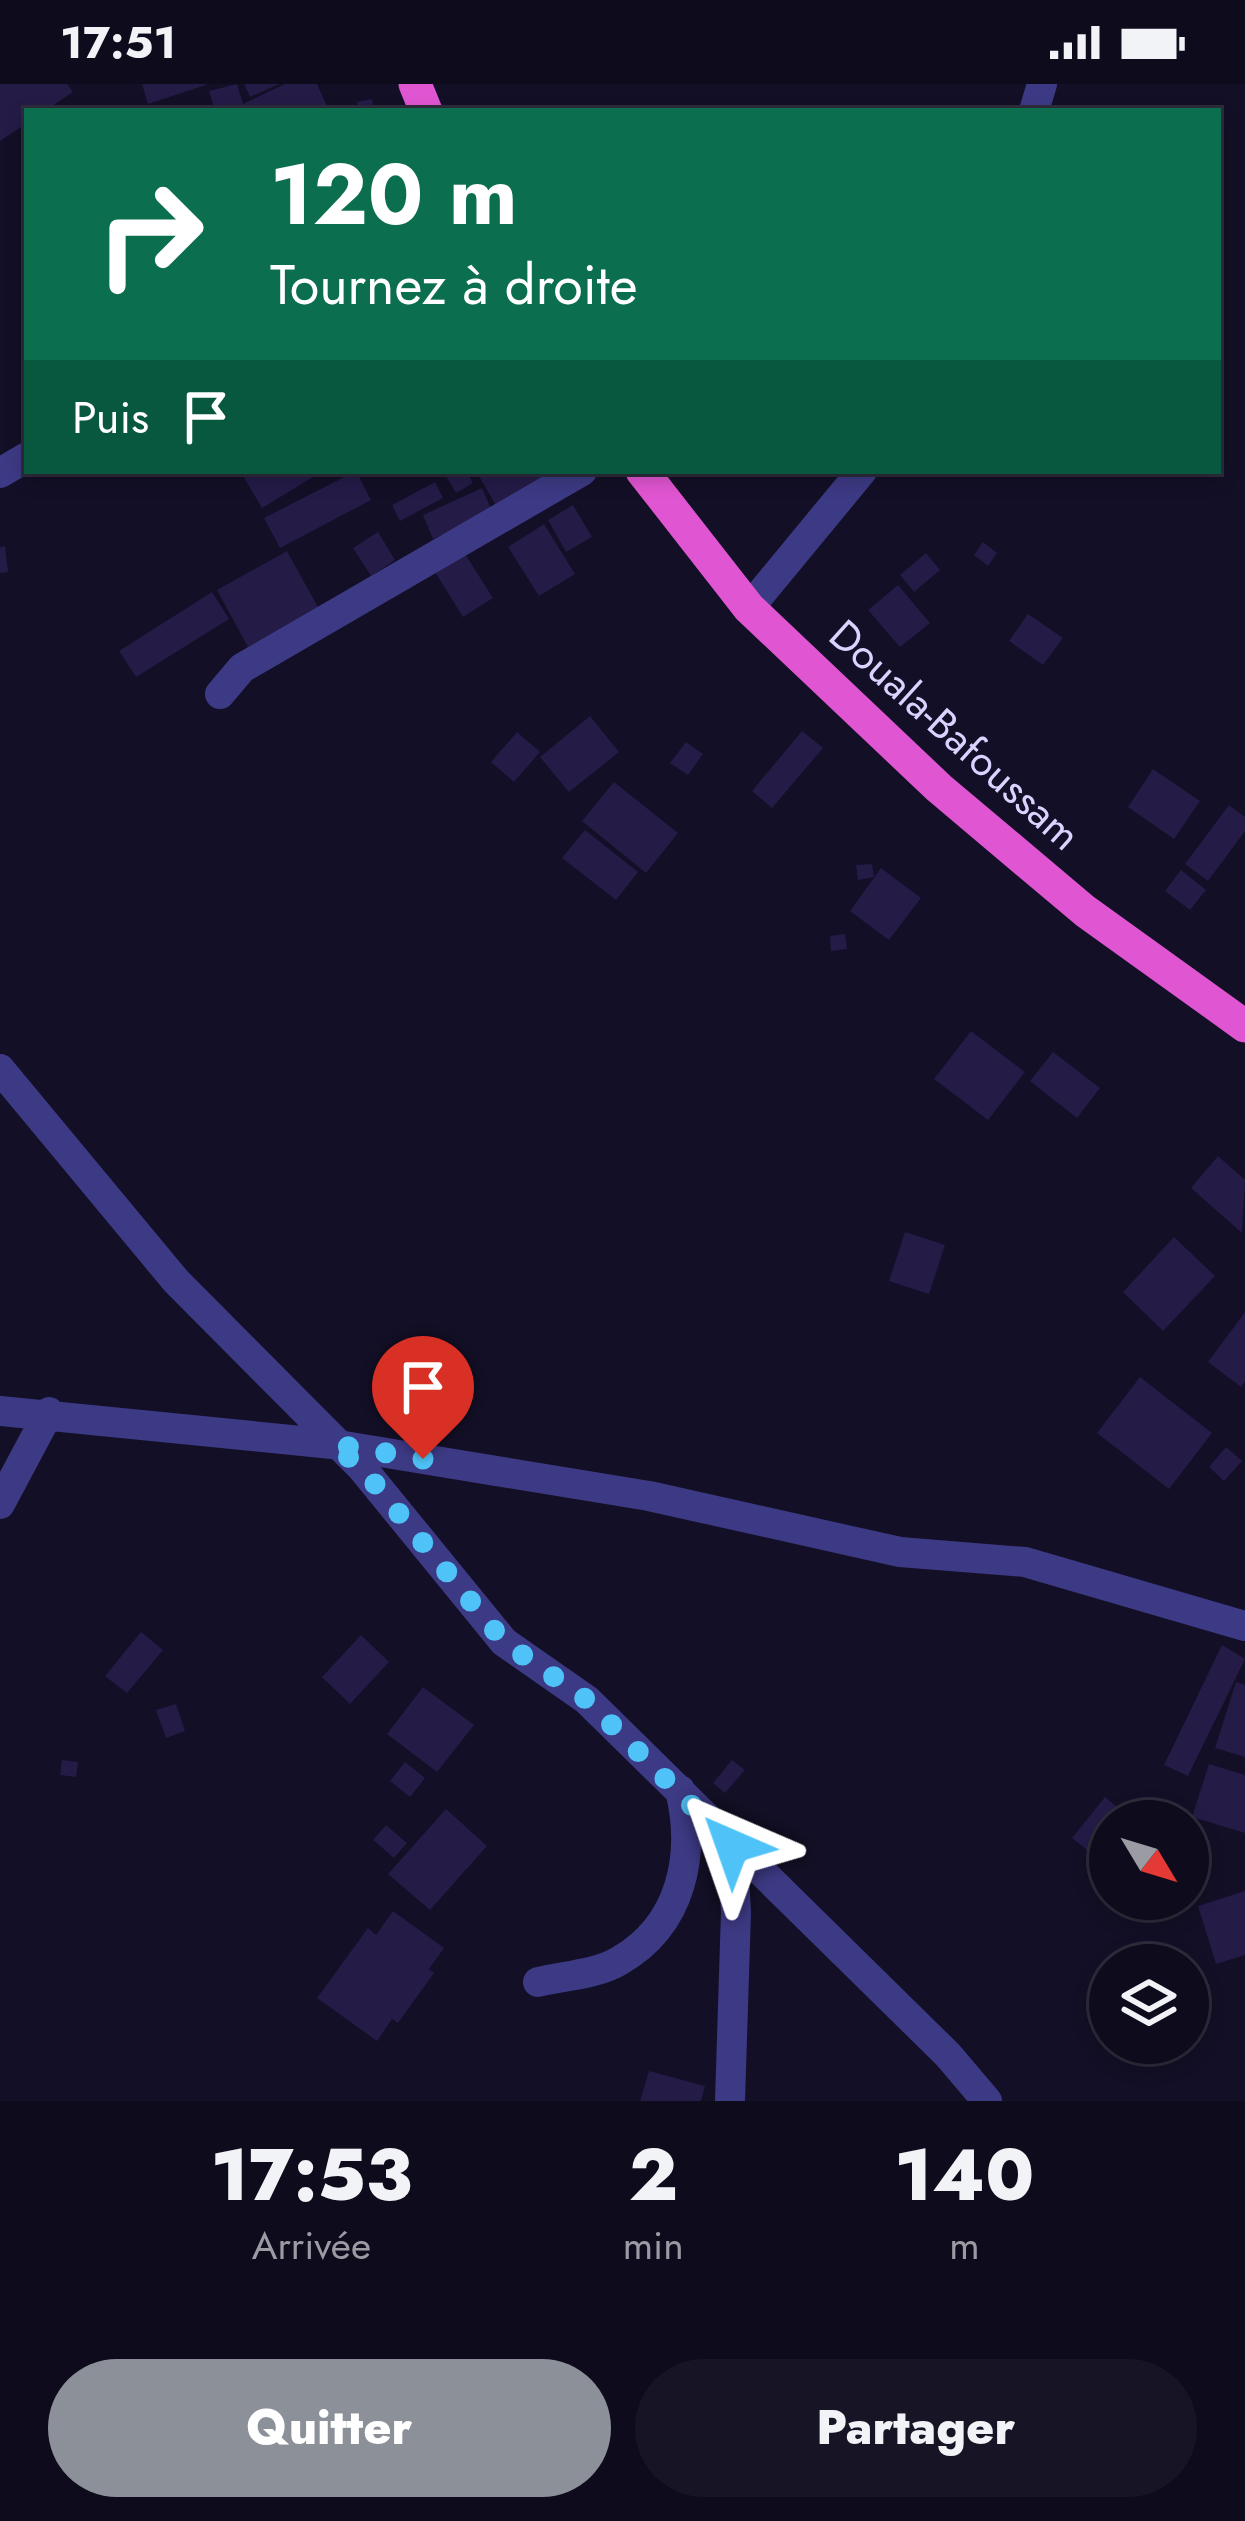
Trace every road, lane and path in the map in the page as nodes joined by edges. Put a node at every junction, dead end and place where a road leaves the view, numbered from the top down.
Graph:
1 (577, 474) edge
2 (644, 474) edge
3 (860, 474) edge
4 (749, 608) junction
5 (220, 694) dead end
6 (1245, 1026) edge
7 (0, 1069) edge
8 (0, 1411) edge
9 (49, 1412) junction
10 (332, 1444) junction
11 (0, 1504) edge
12 (1245, 1626) edge
13 (680, 1790) junction
14 (732, 1846) junction
15 (538, 1982) dead end
16 (730, 2101) edge
17 (987, 2101) edge

1 - 5 street
2 - 4 highway, Douala-Bafoussam
3 - 4 street
4 - 6 highway, Douala-Bafoussam
7 - 10 street
8 - 9 street
9 - 10 street
9 - 11 street
10 - 12 street
10 - 13 street
13 - 14 street
13 - 15 street
14 - 16 street
14 - 17 street

